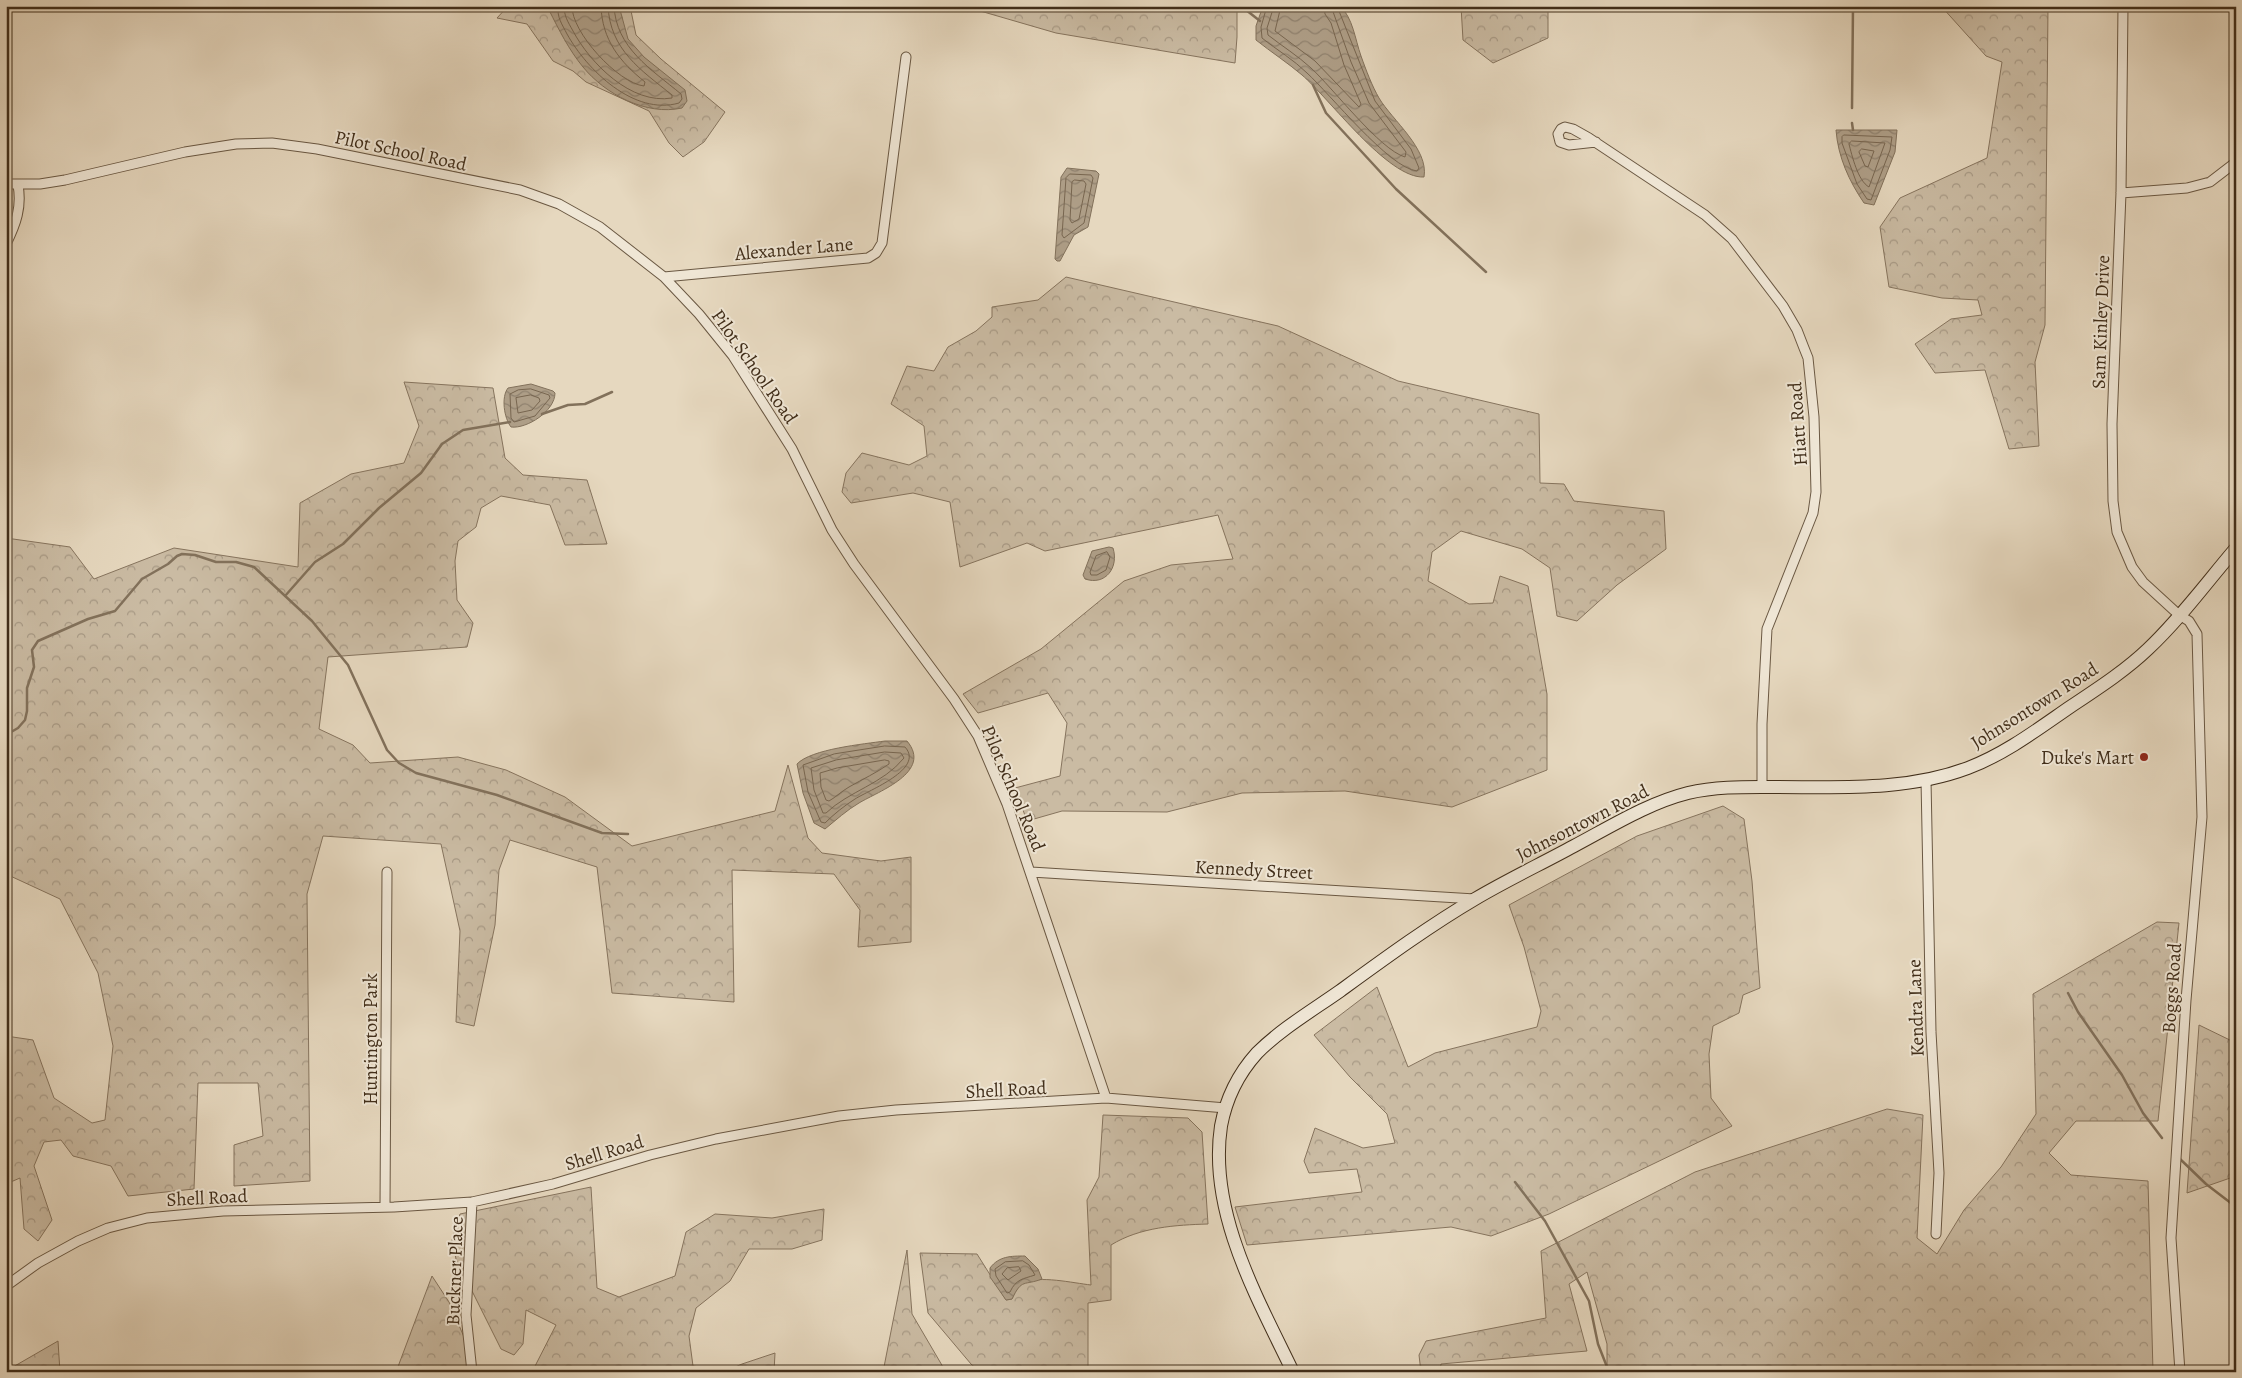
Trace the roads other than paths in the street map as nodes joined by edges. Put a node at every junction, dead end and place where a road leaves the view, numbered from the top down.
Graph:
1 (2124, 6) edge
2 (906, 57) dead end
3 (1596, 142) dead end
4 (2236, 162) edge
5 (6, 184) edge
6 (18, 185) junction
7 (2121, 193) junction
8 (6, 244) edge
9 (664, 277) junction
10 (2236, 548) edge
11 (2179, 615) junction
12 (1926, 780) junction
13 (1762, 787) junction
14 (387, 872) dead end
15 (1032, 872) junction
16 (1475, 899) junction
17 (1106, 1098) junction
18 (1226, 1108) junction
19 (472, 1202) junction
20 (385, 1207) junction
21 (1936, 1234) dead end
22 (6, 1286) edge
23 (472, 1372) edge
24 (1293, 1372) edge
25 (2180, 1372) edge

1 - 7 street, Sam Kinley Drive
2 - 9 street, Alexander Lane
3 - 13 street, Hiatt Road
4 - 7 street
5 - 6 street, Pilot School Road
6 - 8 street
6 - 9 street, Pilot School Road
7 - 11 street, Sam Kinley Drive
9 - 15 street, Pilot School Road
10 - 11 street, Johnsontown Road
11 - 12 street, Johnsontown Road
11 - 25 street, Boggs Road
12 - 13 street, Johnsontown Road
12 - 21 street, Kendra Lane
13 - 16 street, Johnsontown Road
14 - 20 street, Huntington Park
15 - 16 street, Kennedy Street
15 - 17 street, Pilot School Road
16 - 18 street, Johnsontown Road
17 - 18 street, Shell Road
17 - 19 street, Shell Road
18 - 24 street, Johnsontown Road
19 - 20 street, Shell Road
19 - 23 street, Buckner Place
20 - 22 street, Shell Road

